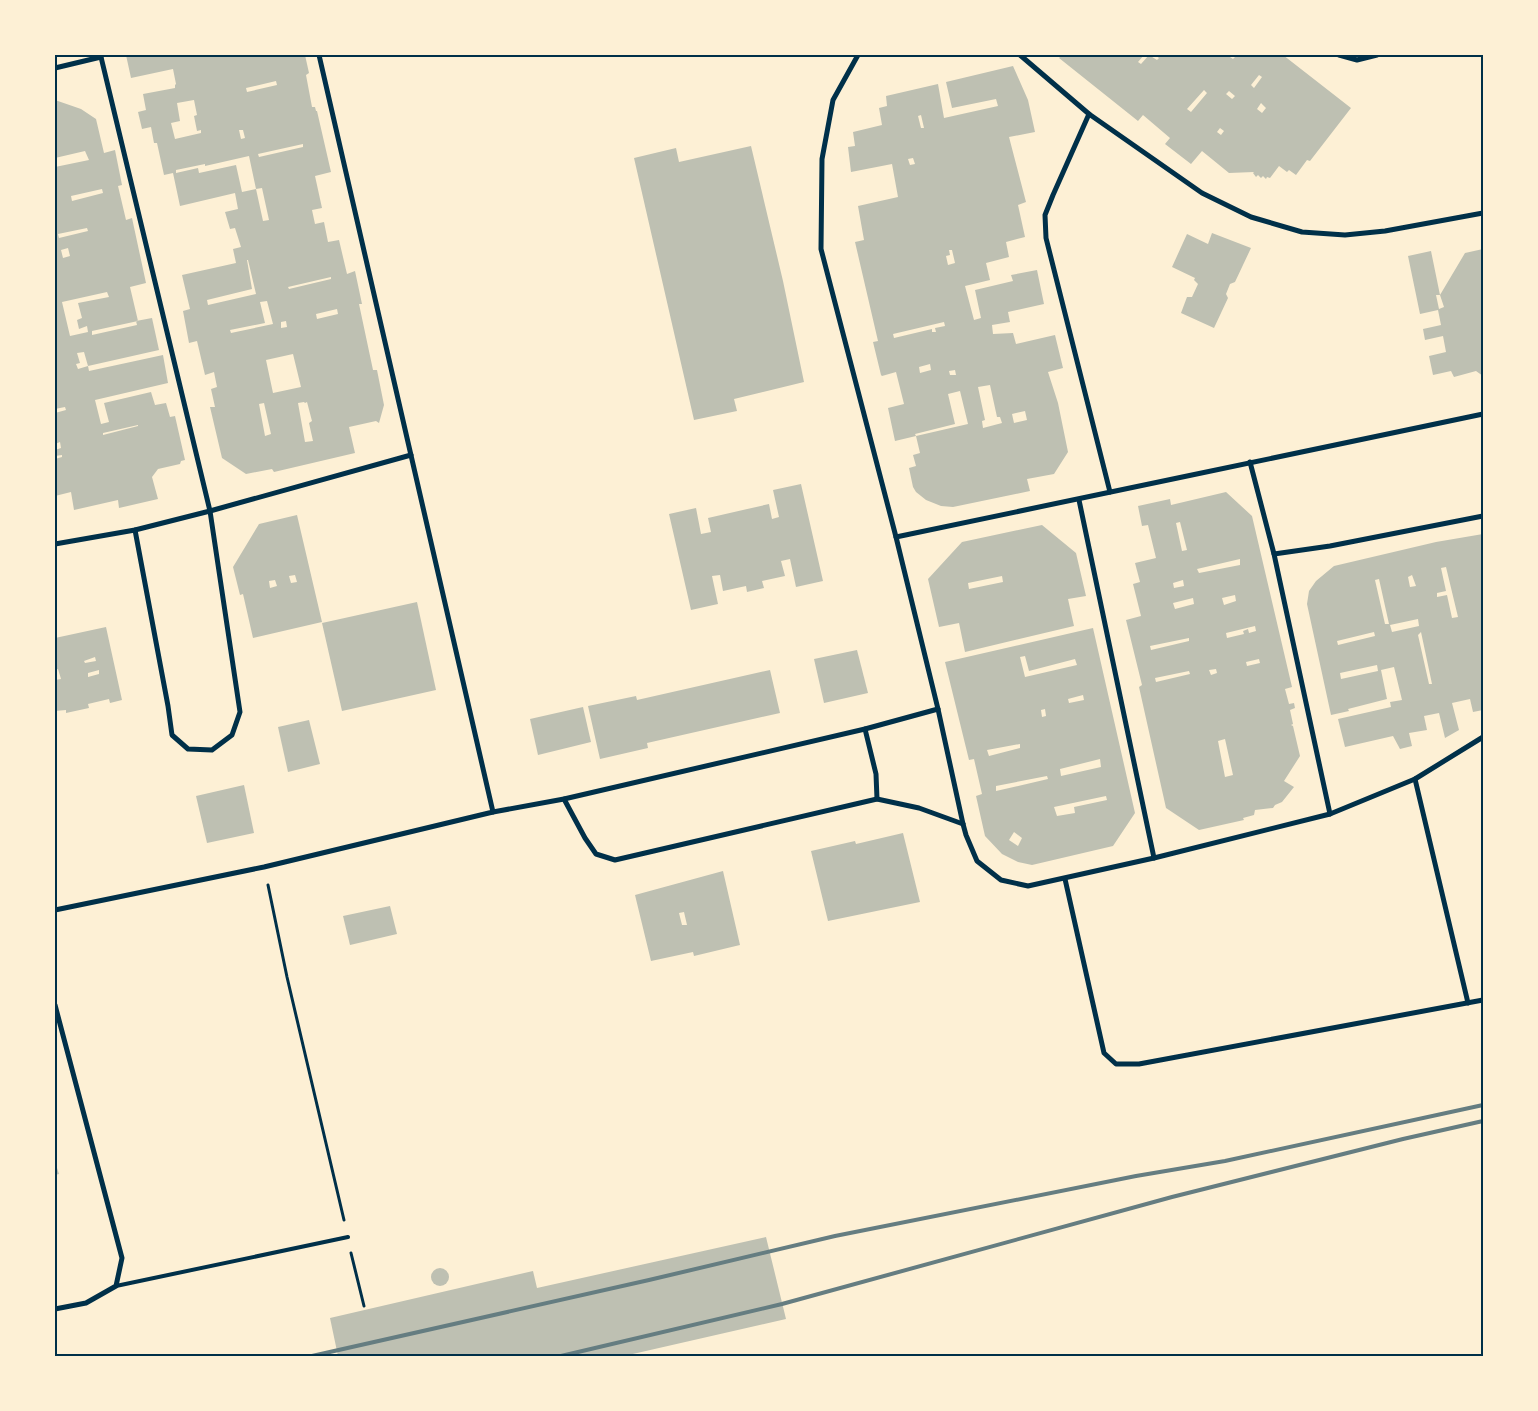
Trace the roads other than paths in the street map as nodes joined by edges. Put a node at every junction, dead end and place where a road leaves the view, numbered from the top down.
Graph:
1 (319, 55) edge
2 (858, 55) edge
3 (1020, 55) edge
4 (1339, 55) edge
5 (1377, 55) edge
6 (101, 56) edge
7 (55, 68) edge
8 (1089, 114) junction
9 (1483, 213) edge
10 (1483, 414) edge
11 (411, 455) junction
12 (1250, 462) junction
13 (1110, 492) junction
14 (1079, 500) junction
15 (210, 511) junction
16 (1483, 516) edge
17 (135, 530) junction
18 (896, 537) junction
19 (55, 544) edge
20 (1274, 554) junction
21 (938, 709) junction
22 (865, 729) junction
23 (1483, 737) edge
24 (1415, 778) junction
25 (564, 799) junction
26 (877, 799) junction
27 (493, 812) junction
28 (1330, 814) junction
29 (963, 824) junction
30 (1154, 858) junction
31 (1065, 878) junction
32 (55, 910) edge
33 (1483, 1000) edge
34 (1468, 1003) junction
35 (55, 1005) edge
36 (348, 1237) road end
37 (116, 1286) junction
38 (55, 1309) edge

1 - 11 street
2 - 18 street
3 - 8 street
4 - 5 street
6 - 7 street
6 - 15 street
8 - 9 street
8 - 13 street
10 - 12 street
11 - 15 street
11 - 27 street
12 - 13 street
12 - 20 street
13 - 14 street
14 - 18 street
14 - 30 street
15 - 17 street
15 - 17 street
16 - 20 street
17 - 19 street
18 - 21 street
20 - 28 street
21 - 22 street
21 - 29 street
22 - 25 street
22 - 26 street
23 - 24 street
24 - 28 street
24 - 34 street
25 - 26 street
25 - 27 street
26 - 29 street
27 - 32 street
28 - 30 street
29 - 31 street
30 - 31 street
31 - 34 street
33 - 34 street
35 - 37 street
36 - 37 lane
37 - 38 street

